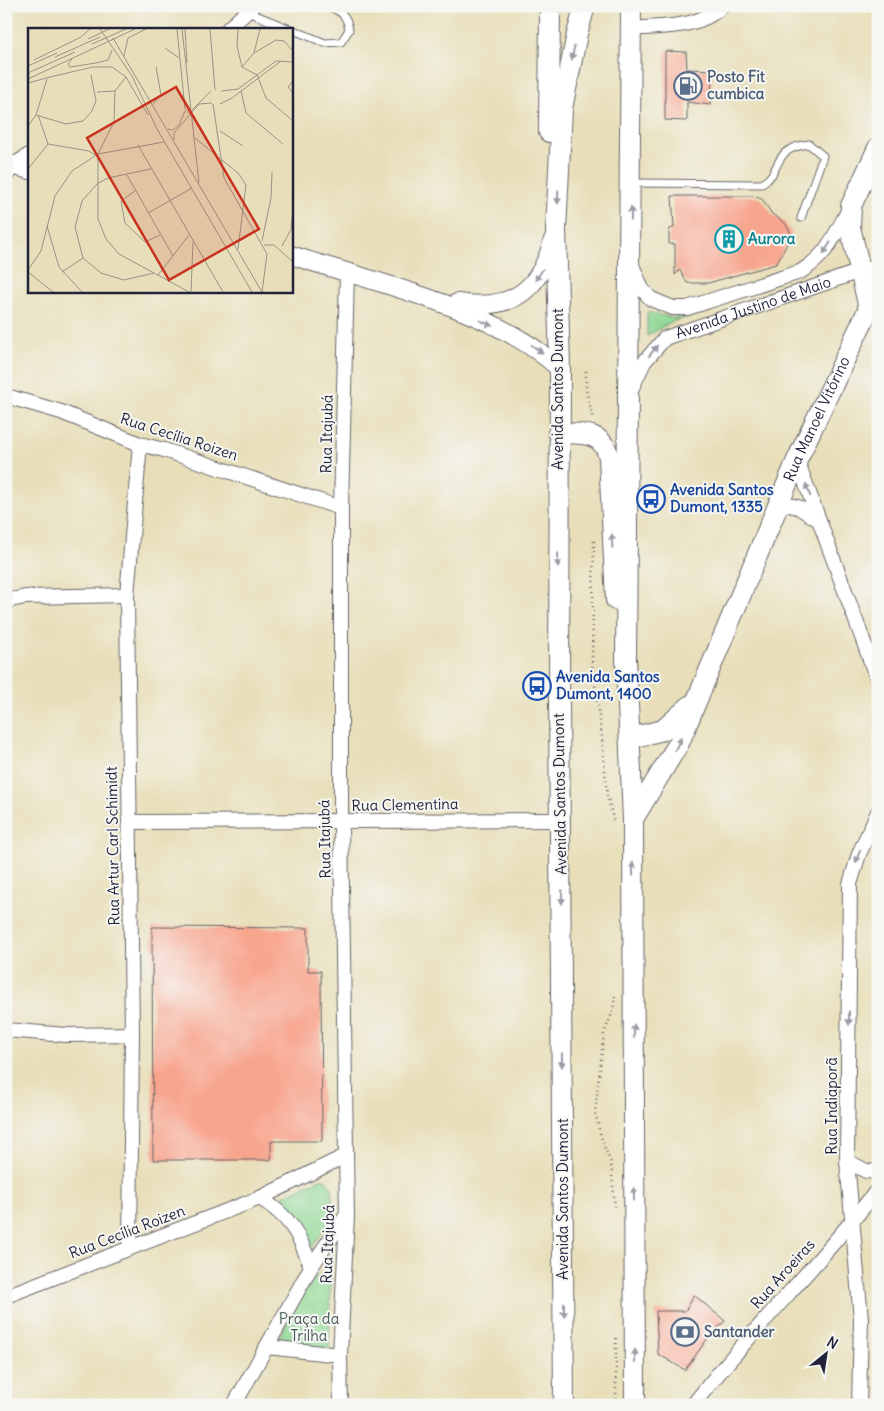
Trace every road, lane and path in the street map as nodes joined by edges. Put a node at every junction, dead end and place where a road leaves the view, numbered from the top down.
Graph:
1 (327, 6) edge
2 (550, 6) edge
3 (585, 6) edge
4 (631, 6) edge
5 (722, 6) edge
6 (251, 9) edge
7 (229, 28) edge
8 (289, 28) edge
9 (292, 29) edge
10 (631, 29) junction
11 (878, 148) edge
12 (28, 156) edge
13 (559, 164) junction
14 (14, 168) edge
15 (631, 183) junction
16 (851, 206) junction
17 (801, 218) dead end
18 (556, 230) junction
19 (292, 255) edge
20 (630, 263) junction
21 (869, 267) edge
22 (347, 274) junction
23 (878, 289) edge
24 (429, 298) junction
25 (870, 308) junction
26 (560, 369) junction
27 (586, 371) dead end
28 (630, 393) junction
29 (6, 396) edge
30 (558, 433) junction
31 (595, 437) junction
32 (140, 444) junction
33 (797, 460) junction
34 (779, 503) junction
35 (341, 508) junction
36 (819, 520) junction
37 (594, 540) dead end
38 (127, 595) junction
39 (6, 601) edge
40 (626, 659) junction
41 (878, 681) edge
42 (698, 698) junction
43 (631, 738) junction
44 (878, 812) edge
45 (561, 820) junction
46 (624, 821) junction
47 (129, 822) junction
48 (341, 822) junction
49 (615, 991) dead end
50 (6, 1030) edge
51 (132, 1034) junction
52 (345, 1156) junction
53 (848, 1161) junction
54 (878, 1172) edge
55 (878, 1189) edge
56 (260, 1198) junction
57 (347, 1216) junction
58 (617, 1216) dead end
59 (854, 1220) junction
60 (130, 1248) junction
61 (311, 1267) junction
62 (6, 1296) edge
63 (616, 1332) dead end
64 (266, 1346) junction
65 (340, 1355) junction
66 (234, 1405) edge
67 (341, 1405) edge
68 (564, 1405) edge
69 (616, 1405) edge
70 (635, 1405) edge
71 (693, 1405) edge
72 (859, 1405) edge

1 - 9 lane
2 - 13 main road
3 -> 13 main road, Avenida Santos Dumont
4 - 10 main road
5 - 10 street
6 - 7 street
6 - 8 lane
10 - 15 main road
11 - 16 main road
12 - 14 street
13 -> 18 main road, Avenida Santos Dumont
15 - 17 lane
20 -> 15 main road
16 -> 20 street
16 - 21 main road
18 -> 24 street
18 - 26 main road, Avenida Santos Dumont
19 - 22 street
20 - 28 main road
21 - 25 main road
28 -> 21 street, Avenida Justino de Maio
22 - 24 street
22 - 35 street, Rua Itajubá
23 - 25 main road, Rua Manoel Vitórino
24 -> 26 street
25 - 33 main road, Rua Manoel Vitórino
26 - 30 main road, Avenida Santos Dumont
27 - 31 path
28 - 40 main road
29 - 32 street, Rua Cecília Roizen
30 - 31 main road
30 -> 45 main road, Avenida Santos Dumont
40 -> 31 main road
32 - 35 street, Rua Cecília Roizen
32 - 38 street, Rua Artur Carl Schimidt
33 - 34 main road, Rua Manoel Vitórino
36 -> 33 street
34 - 36 street
34 - 42 main road, Rua Manoel Vitórino
35 - 48 street, Rua Itajubá
36 - 41 street
37 - 46 path
38 - 39 street
38 - 47 street, Rua Artur Carl Schimidt
40 - 43 main road
42 - 43 main road, Rua Manoel Vitórino
46 -> 42 main road, Rua Manoel Vitórino
43 - 46 main road
44 -> 53 street, Rua Indiaporã
45 - 48 street, Rua Clementina
45 -> 68 main road, Avenida Santos Dumont
70 -> 46 main road
47 - 48 street, Rua Clementina
47 - 51 street, Rua Artur Carl Schimidt
48 - 52 street, Rua Itajubá
49 - 58 path
50 - 51 street
51 - 60 street, Rua Artur Carl Schimidt
52 - 56 street, Rua Cecília Roizen
52 - 57 street, Rua Itajubá
53 - 54 street
53 - 59 street, Rua Indiaporã
55 - 59 street, Rua Aroeiras
56 - 60 street, Rua Cecília Roizen
56 - 61 street
57 - 61 street
57 - 65 street, Rua Itajubá
59 - 71 street, Rua Aroeiras
59 - 72 street, Rua Indiaporã
60 - 62 street, Rua Cecília Roizen
61 - 64 street
63 - 69 path
64 - 65 street
64 - 66 street
65 - 67 street, Rua Itajubá

